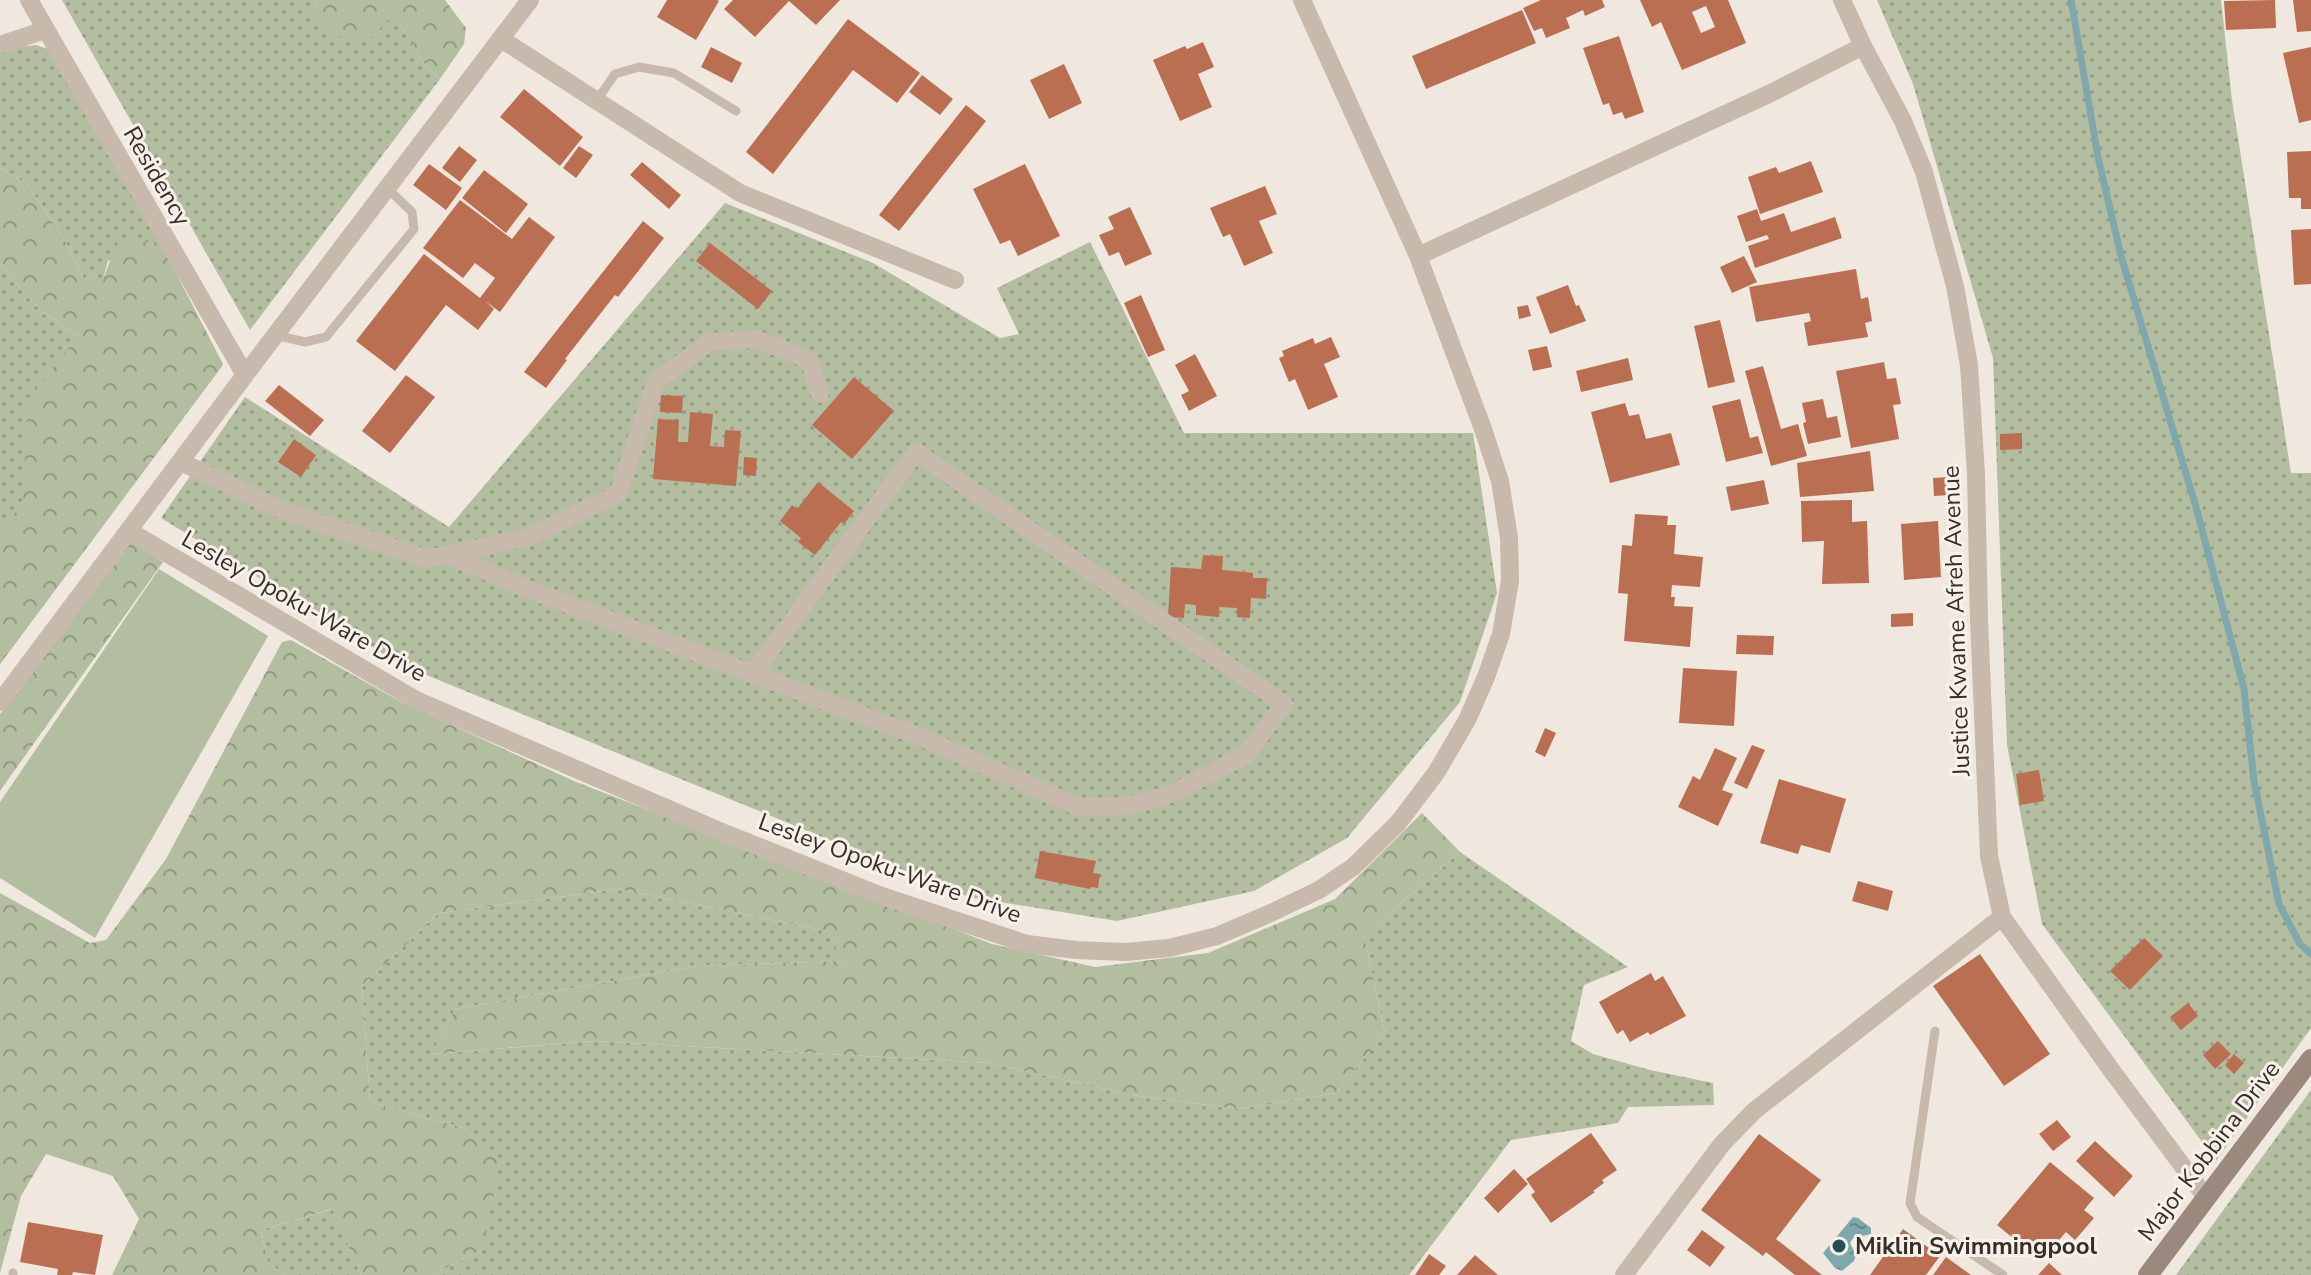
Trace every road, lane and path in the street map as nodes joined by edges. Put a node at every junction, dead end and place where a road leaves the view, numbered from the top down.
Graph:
1 (29, 0) edge
2 (530, 0) edge
3 (1302, 0) edge
4 (1842, 0) edge
5 (45, 30) junction
6 (501, 39) junction
7 (0, 45) edge
8 (1863, 46) junction
9 (597, 100) junction
10 (736, 111) dead end
11 (387, 188) junction
12 (1418, 256) junction
13 (955, 280) dead end
14 (275, 335) junction
15 (245, 375) junction
16 (820, 394) dead end
17 (181, 462) junction
18 (129, 531) junction
19 (448, 555) junction
20 (753, 674) junction
21 (0, 702) edge
22 (2002, 917) junction
23 (1935, 1031) dead end
24 (2311, 1059) edge
25 (2205, 1196) junction
26 (1624, 1275) edge
27 (2003, 1275) edge
28 (2148, 1275) edge

1 - 5 street, Residency
2 - 6 street
3 - 12 street, Lesley Opoku-Ware Drive
4 - 8 street, Justice Kwame Afreh Avenue
5 - 7 street
5 - 15 street, Residency
6 - 9 street
6 - 11 street
8 - 12 street
8 - 22 street, Justice Kwame Afreh Avenue
9 - 10 lane
9 - 13 street
11 - 14 street
11 - 14 lane
12 - 18 street, Lesley Opoku-Ware Drive
14 - 15 street
15 - 17 street
16 - 19 street
17 - 18 street
17 - 19 street
18 - 21 street
19 - 20 street
20 - 20 street
22 - 25 street, Justice Kwame Afreh Avenue
22 - 26 street
23 - 27 lane
24 - 25 street, Major Kobbina Drive
25 - 28 street, Major Kobbina Drive

